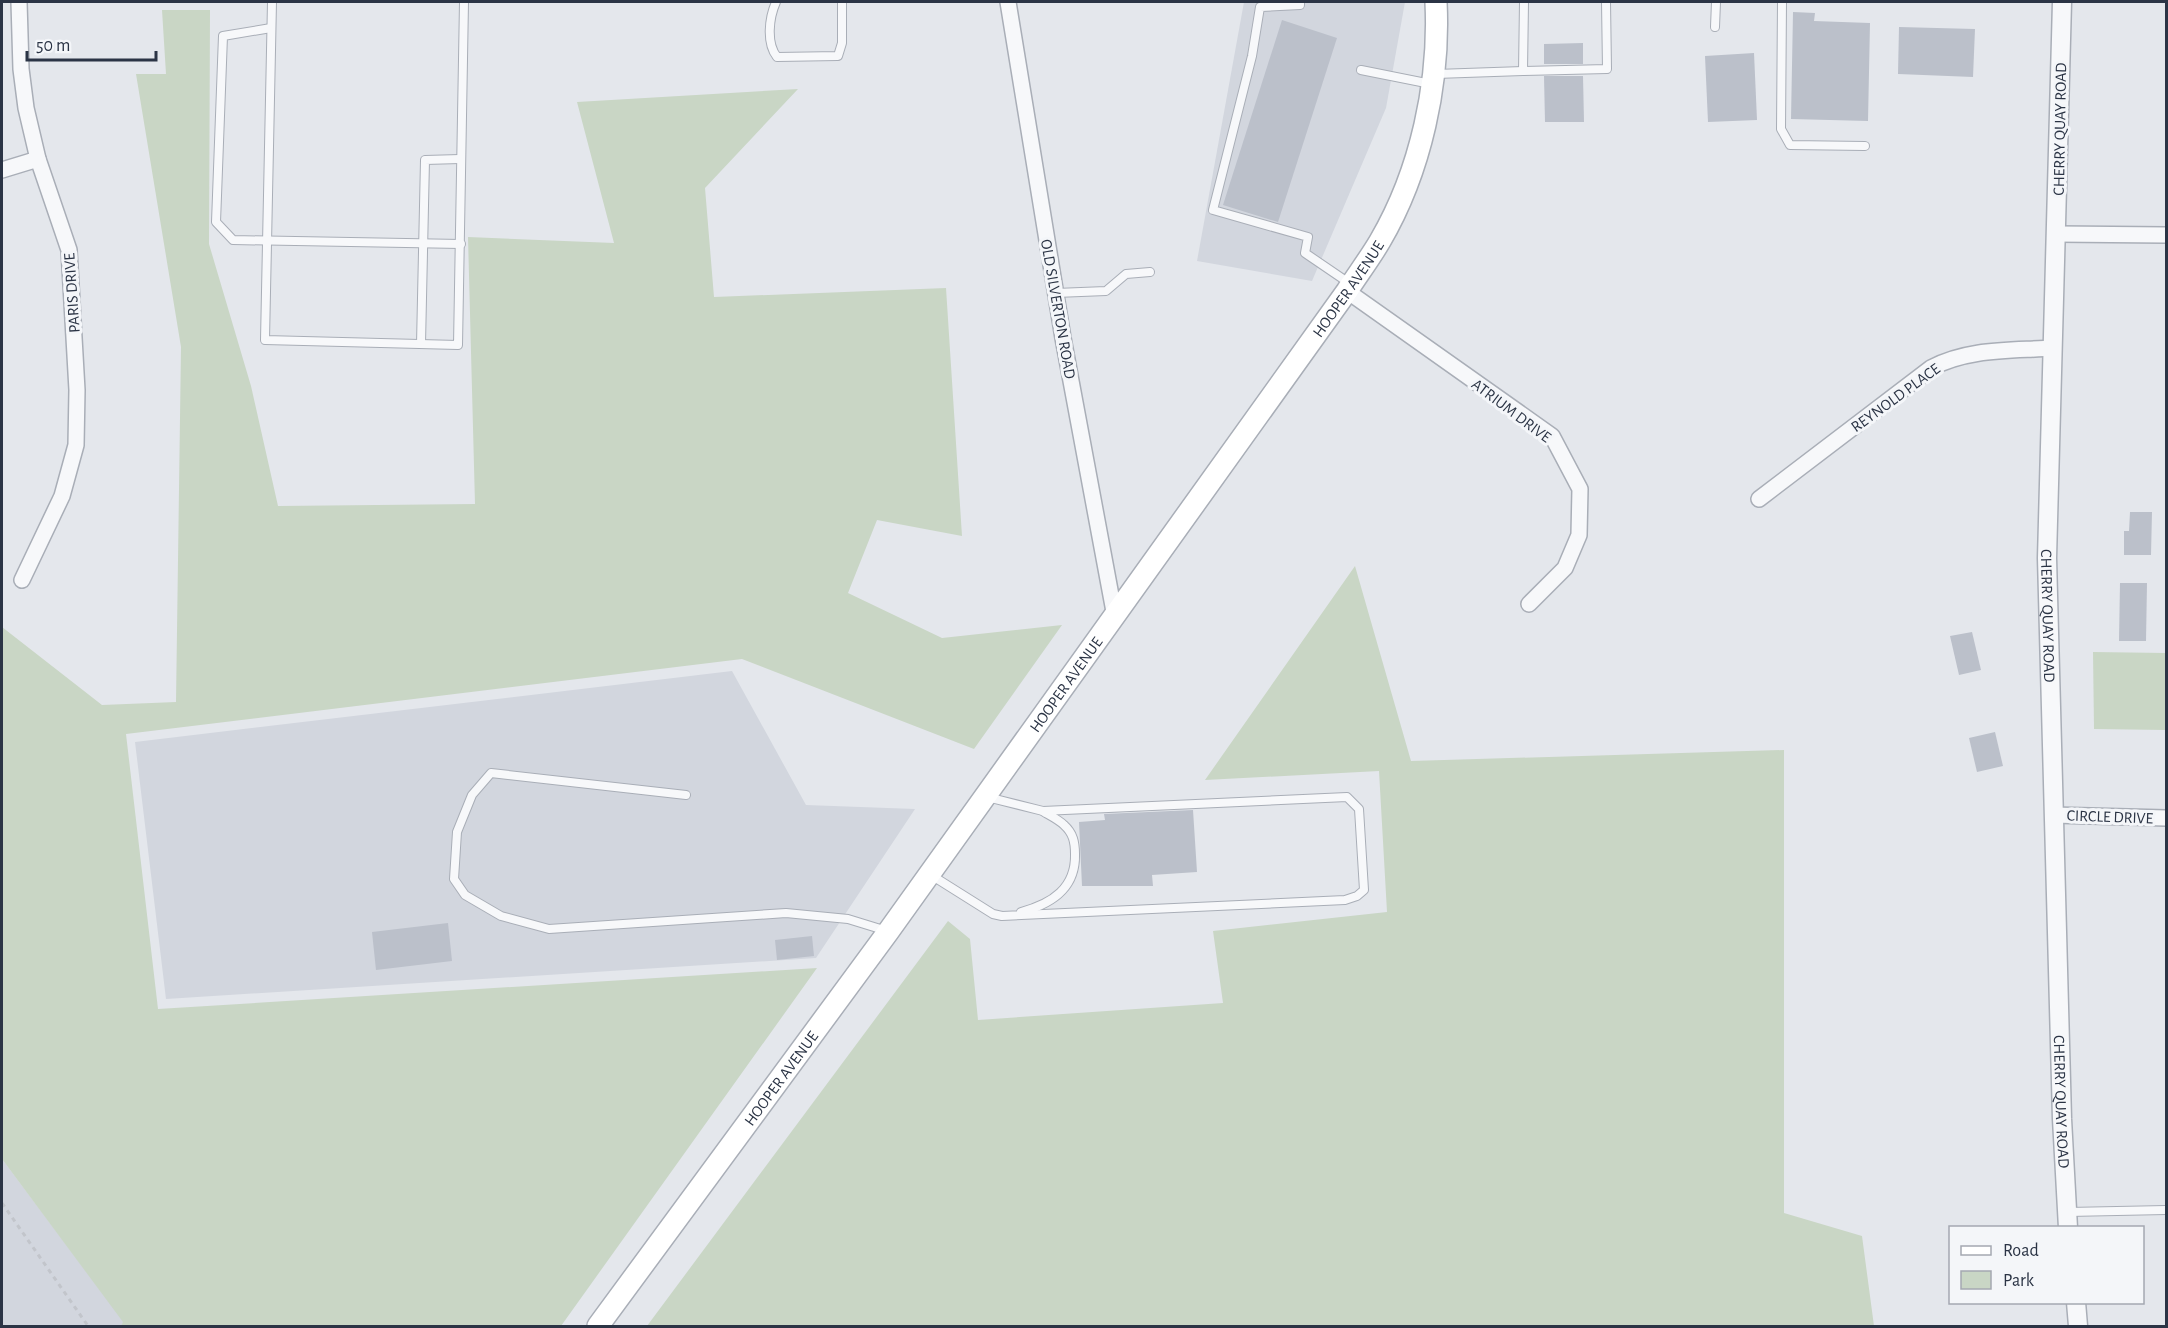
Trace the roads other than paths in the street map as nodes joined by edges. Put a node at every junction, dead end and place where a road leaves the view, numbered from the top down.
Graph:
1 (19, 2) edge
2 (272, 2) edge
3 (464, 2) edge
4 (776, 2) edge
5 (842, 2) edge
6 (1008, 2) edge
7 (1300, 2) edge
8 (1436, 2) edge
9 (1524, 2) edge
10 (1606, 2) edge
11 (1716, 2) edge
12 (1782, 2) edge
13 (2062, 2) edge
14 (1715, 27) dead end
15 (271, 28) junction
16 (1362, 70) dead end
17 (1523, 71) junction
18 (1434, 79) junction
19 (1865, 146) dead end
20 (38, 159) junction
21 (460, 159) junction
22 (2, 170) edge
23 (2057, 234) junction
24 (2166, 235) edge
25 (267, 242) junction
26 (461, 244) junction
27 (423, 245) junction
28 (1150, 272) dead end
29 (1349, 288) junction
30 (1056, 293) junction
31 (421, 344) junction
32 (2053, 348) junction
33 (1759, 499) dead end
34 (21, 580) dead end
35 (1529, 604) dead end
36 (1115, 616) junction
37 (686, 795) dead end
38 (985, 796) junction
39 (1043, 811) junction
40 (2054, 815) junction
41 (2166, 818) edge
42 (930, 873) junction
43 (1002, 916) junction
44 (888, 932) junction
45 (2166, 1210) edge
46 (2068, 1220) edge
47 (2076, 1304) edge
48 (598, 1326) edge
49 (2078, 1326) edge

1 - 20 street, PARIS DRIVE
2 - 15 lane
3 - 21 lane
4 - 5 lane
6 - 30 street, OLD SILVERTON ROAD
7 - 29 lane
8 - 18 main road, HOOPER AVENUE
9 - 17 lane
10 - 17 lane
11 - 14 lane
12 - 19 lane
13 - 23 street, CHERRY QUAY ROAD
15 - 25 lane
15 - 25 lane
16 - 18 lane
17 - 18 lane
18 - 29 main road, HOOPER AVENUE
20 - 22 street
20 - 34 street, PARIS DRIVE
21 - 26 lane
21 - 27 lane
23 - 24 street
23 - 32 street, CHERRY QUAY ROAD
25 - 27 lane
25 - 31 lane
26 - 27 lane
26 - 31 lane
27 - 31 lane
28 - 30 lane
29 - 35 street, ATRIUM DRIVE
29 - 36 main road, HOOPER AVENUE
30 - 36 street, OLD SILVERTON ROAD
32 - 33 street, REYNOLD PLACE
32 - 40 street, CHERRY QUAY ROAD
36 - 38 main road, HOOPER AVENUE
37 - 44 lane
38 - 39 lane
38 - 42 main road, HOOPER AVENUE
39 - 43 lane
39 - 43 lane
40 - 41 street, CIRCLE DRIVE
40 - 46 street, CHERRY QUAY ROAD
42 - 43 lane
42 - 44 main road, HOOPER AVENUE
44 - 48 main road, HOOPER AVENUE
45 - 46 lane
47 - 49 street

